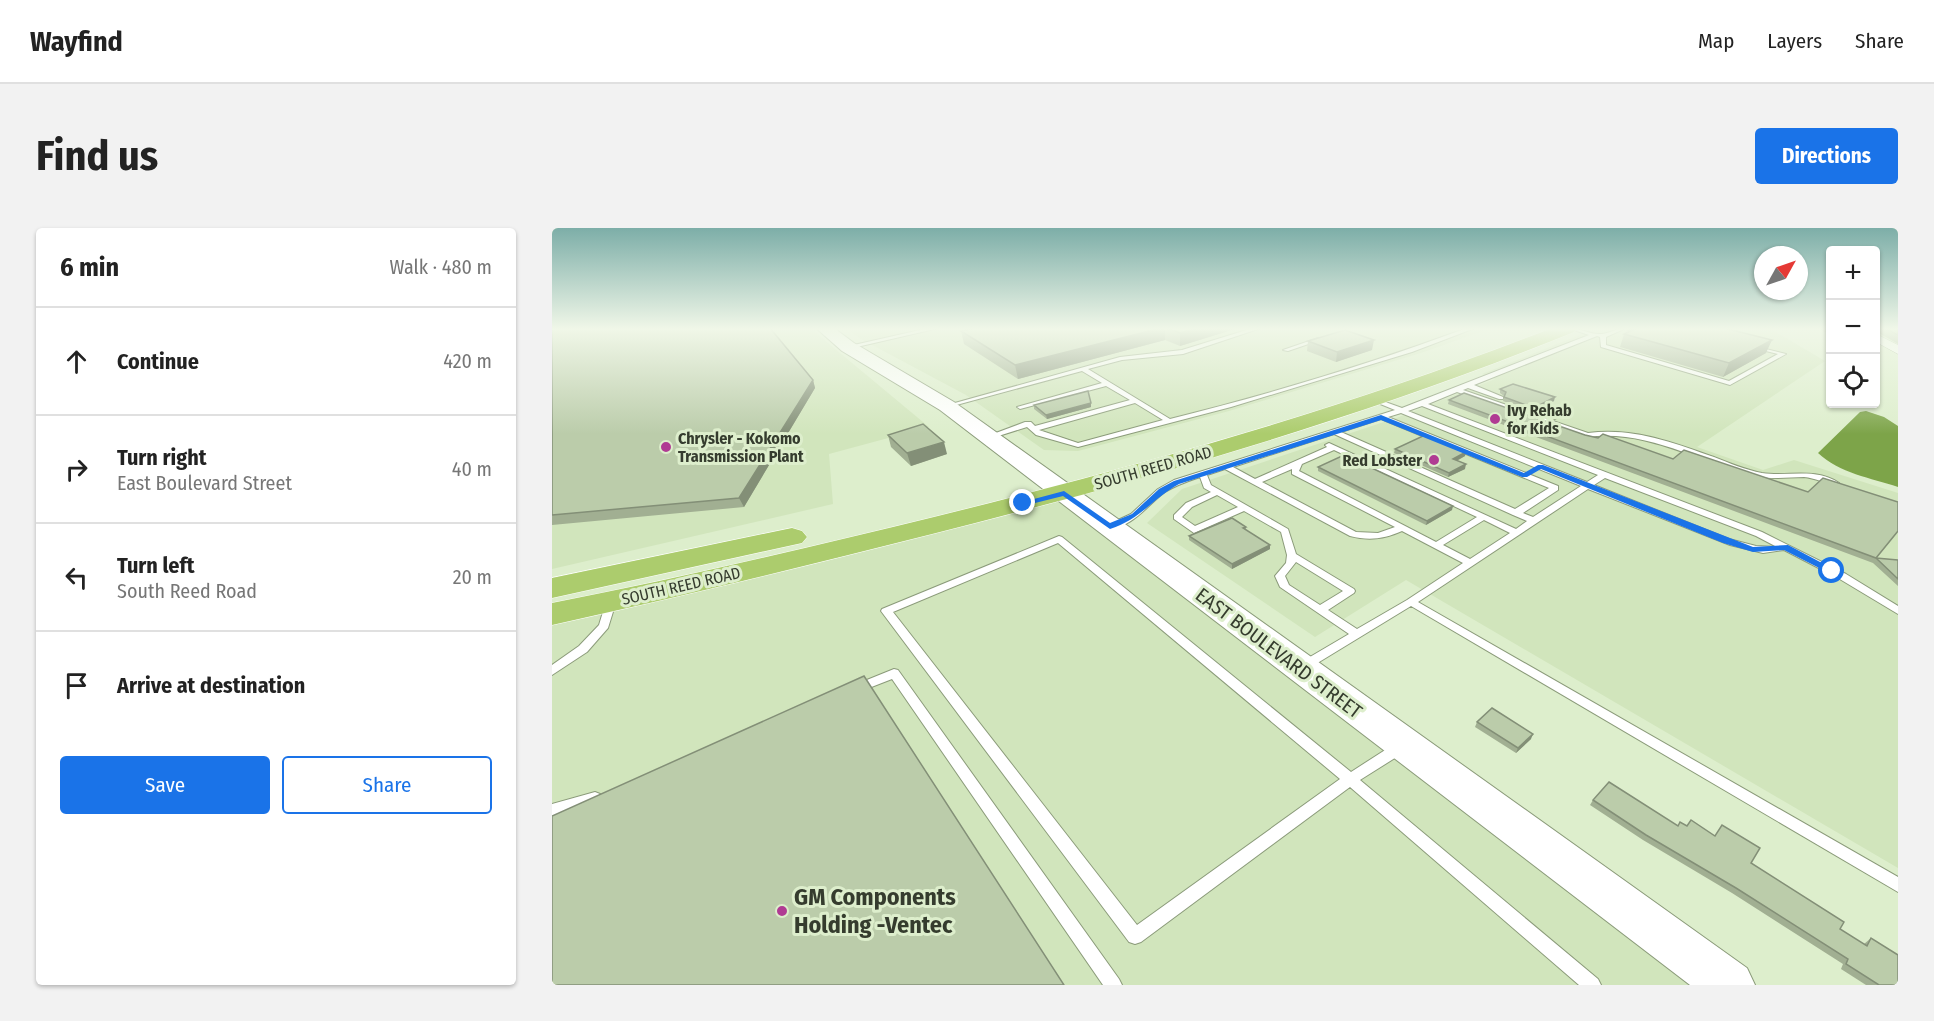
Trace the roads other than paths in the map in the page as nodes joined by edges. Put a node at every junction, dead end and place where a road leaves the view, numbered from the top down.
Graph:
1 (875, 363) edge
2 (1105, 363) edge
3 (1369, 363) edge
4 (1426, 363) edge
5 (1486, 363) edge
6 (1524, 363) edge
7 (1661, 363) edge
8 (1767, 363) edge
9 (1083, 369) junction
10 (1106, 384) junction
11 (1467, 385) junction
12 (1457, 390) junction
13 (1134, 401) junction
14 (1422, 404) junction
15 (947, 406) junction
16 (1020, 406) dead end
17 (1378, 409) junction
18 (1401, 411) junction
19 (1563, 412) dead end
20 (1169, 421) junction
21 (1033, 429) junction
22 (1335, 432) junction
23 (989, 437) junction
24 (1315, 438) junction
25 (1334, 447) junction
26 (1299, 463) junction
27 (1227, 466) junction
28 (1540, 466) junction
29 (1203, 474) junction
30 (1605, 474) junction
31 (1524, 476) junction
32 (1257, 482) junction
33 (1054, 485) junction
34 (1587, 485) junction
35 (1843, 485) edge
36 (1217, 492) junction
37 (1244, 508) junction
38 (1516, 513) junction
39 (1483, 516) junction
40 (1534, 521) junction
41 (1110, 526) junction
42 (1401, 528) junction
43 (1516, 532) junction
44 (1436, 546) junction
45 (1785, 547) junction
46 (1292, 555) junction
47 (1470, 563) junction
48 (552, 588) edge
49 (611, 602) junction
50 (1411, 602) junction
51 (1320, 610) junction
52 (1898, 611) edge
53 (552, 614) edge
54 (1357, 634) junction
55 (1299, 668) junction
56 (552, 671) edge
57 (842, 695) edge
58 (1404, 745) junction
59 (1350, 779) junction
60 (606, 793) edge
61 (552, 810) edge
62 (1898, 885) edge
63 (1714, 980) edge
64 (1113, 985) edge
65 (1592, 985) edge

1 - 15 main road, EAST BOULEVARD STREET
2 - 9 lane
3 - 20 lane
4 - 33 main road, SOUTH REED ROAD
5 - 17 main road, SOUTH REED ROAD
6 - 11 lane
7 - 8 lane
9 - 10 lane
9 - 15 lane
10 - 13 lane
10 - 16 lane
11 - 12 lane
11 - 19 lane
12 - 14 lane
12 - 35 lane
13 - 20 lane
13 - 21 lane
14 - 18 lane
14 - 30 lane
15 - 23 main road, EAST BOULEVARD STREET
17 - 18 lane
17 - 18 lane
17 - 22 lane
17 - 31 lane
17 - 33 main road, SOUTH REED ROAD
18 - 28 lane
20 - 21 lane
21 - 23 lane
22 - 24 lane
22 - 38 lane
23 - 33 main road, EAST BOULEVARD STREET
24 - 25 lane
24 - 27 lane
25 - 26 lane
25 - 39 lane
26 - 32 lane
26 - 42 lane
27 - 29 lane
27 - 32 lane
28 - 31 lane
28 - 34 lane
29 - 36 lane
29 - 41 lane
30 - 34 lane
30 - 45 lane
31 - 38 lane
32 - 42 lane
33 - 41 main road, EAST BOULEVARD STREET
33 - 48 main road, SOUTH REED ROAD
33 - 49 main road, SOUTH REED ROAD
34 - 40 lane
34 - 45 lane
36 - 37 lane
36 - 37 lane
37 - 46 lane
38 - 40 lane
39 - 43 lane
39 - 44 lane
40 - 43 lane
41 - 55 main road, EAST BOULEVARD STREET
42 - 44 lane
43 - 47 lane
44 - 47 lane
45 - 52 lane
46 - 51 lane
46 - 51 lane
47 - 50 lane
49 - 53 main road, SOUTH REED ROAD
49 - 56 lane
50 - 54 lane
50 - 62 lane
51 - 54 lane
54 - 55 lane
55 - 58 main road, EAST BOULEVARD STREET
57 - 64 lane
58 - 59 lane
58 - 63 main road, EAST BOULEVARD STREET
59 - 59 lane
59 - 65 lane
60 - 61 lane

